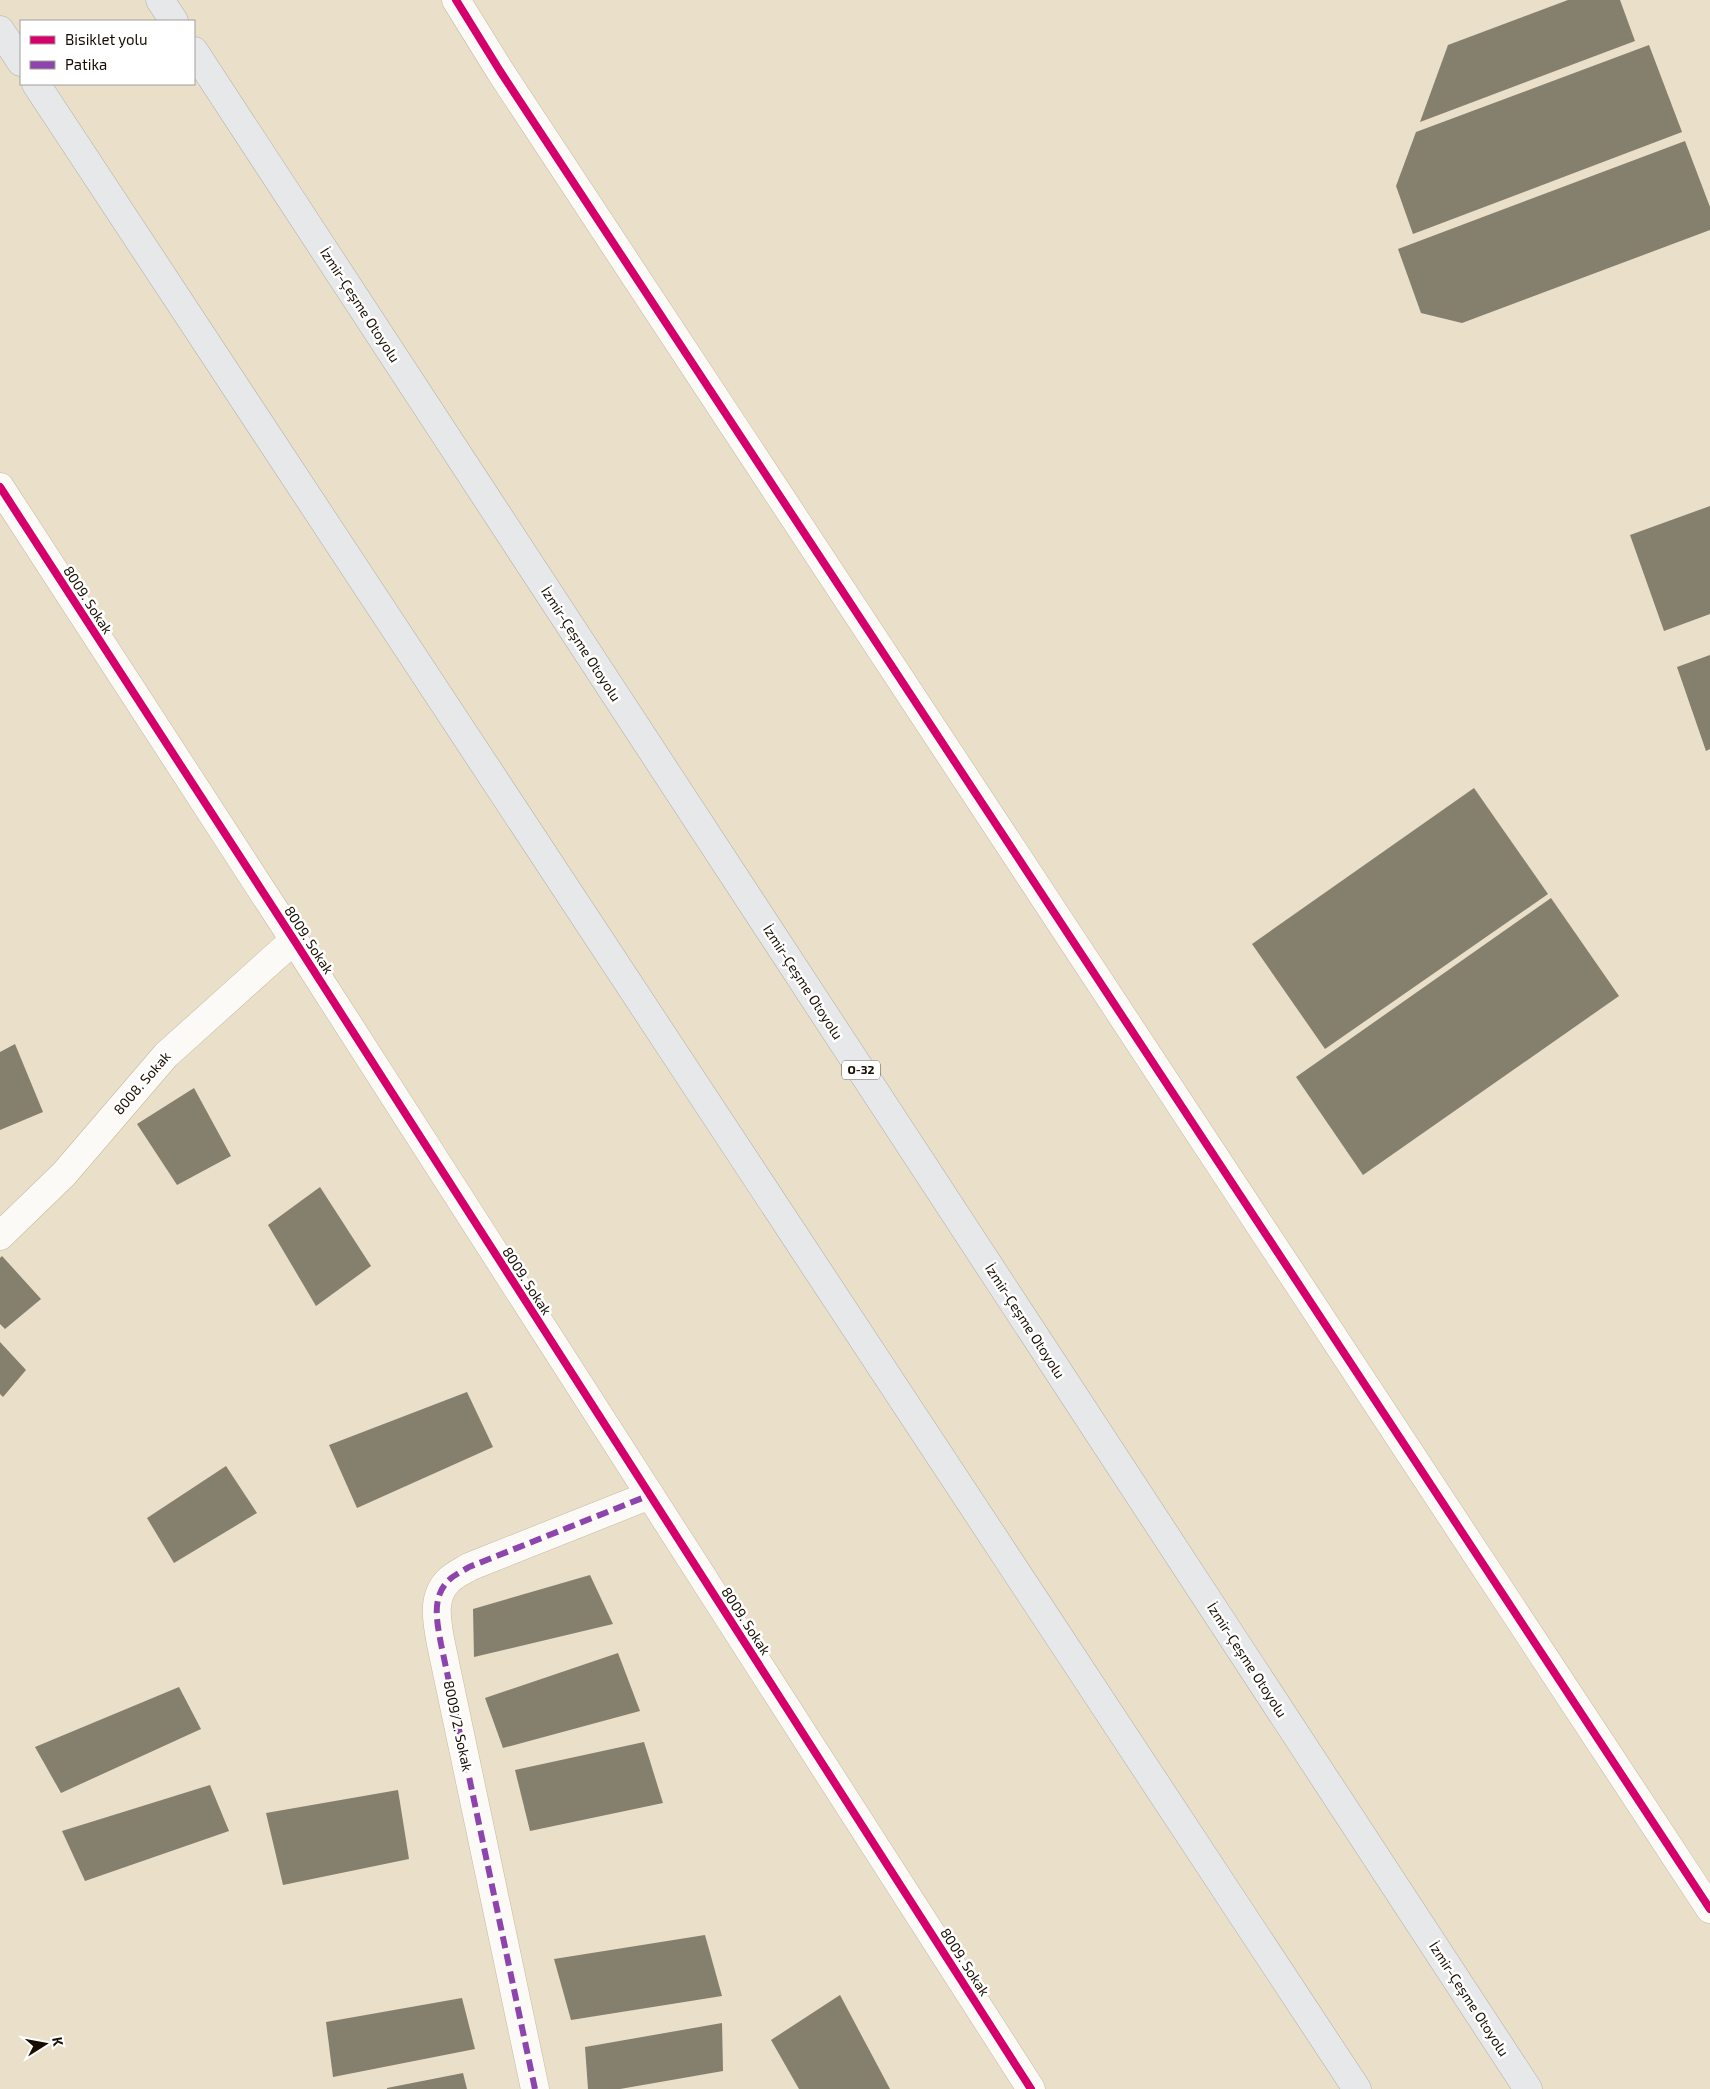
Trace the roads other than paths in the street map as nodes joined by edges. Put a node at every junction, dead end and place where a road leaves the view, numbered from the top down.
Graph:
1 (160, 0) edge
2 (456, 0) edge
3 (173, 20) edge
4 (0, 30) edge
5 (195, 54) edge
6 (20, 60) edge
7 (37, 85) edge
8 (0, 487) edge
9 (294, 940) junction
10 (0, 1236) edge
11 (650, 1495) junction
12 (1710, 1909) edge
13 (535, 2089) edge
14 (1031, 2089) edge
15 (1356, 2089) edge
16 (1528, 2089) edge

1 - 3 highway
2 - 12 street
4 - 6 highway
5 - 16 highway, İzmir-Çeşme Otoyolu / O-32
7 - 15 highway
8 - 9 street, 8009. Sokak
9 - 10 street, 8008. Sokak
9 - 11 street, 8009. Sokak
11 - 13 street, 8009/2. Sokak
11 - 14 street, 8009. Sokak

